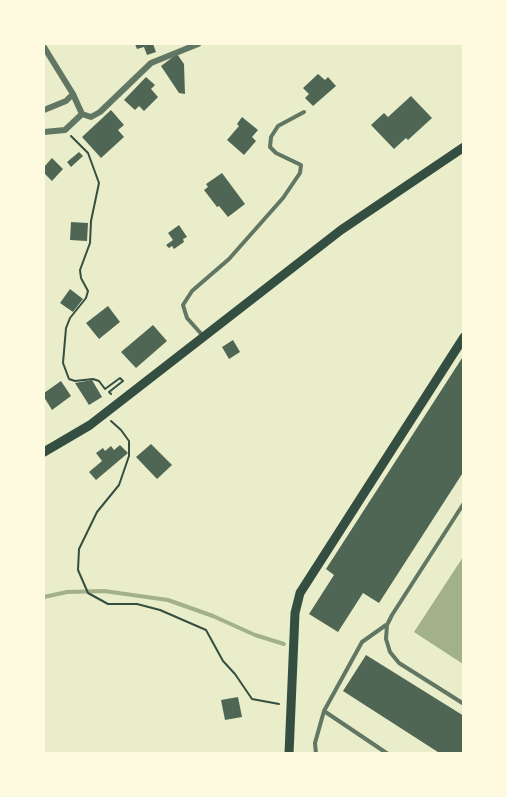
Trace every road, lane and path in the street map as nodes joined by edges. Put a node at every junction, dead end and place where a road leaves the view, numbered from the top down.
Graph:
1 (198, 44) edge
2 (44, 47) edge
3 (73, 94) junction
4 (44, 110) edge
5 (304, 112) dead end
6 (82, 114) junction
7 (65, 130) junction
8 (44, 132) edge
9 (464, 147) edge
10 (204, 337) junction
11 (464, 337) edge
12 (111, 394) dead end
13 (121, 430) dead end
14 (44, 452) edge
15 (464, 503) edge
16 (387, 625) junction
17 (464, 704) edge
18 (291, 706) junction
19 (324, 711) junction
20 (289, 753) edge
21 (315, 753) edge
22 (388, 753) edge

1 - 6 street
2 - 3 street
3 - 4 street
3 - 6 street
5 - 10 lane
6 - 7 street
7 - 8 street
7 - 12 path
9 - 10 main road
10 - 14 main road
11 - 18 main road
13 - 18 path
15 - 16 lane
16 - 17 lane
16 - 19 lane
18 - 20 main road
19 - 21 lane
19 - 22 lane

